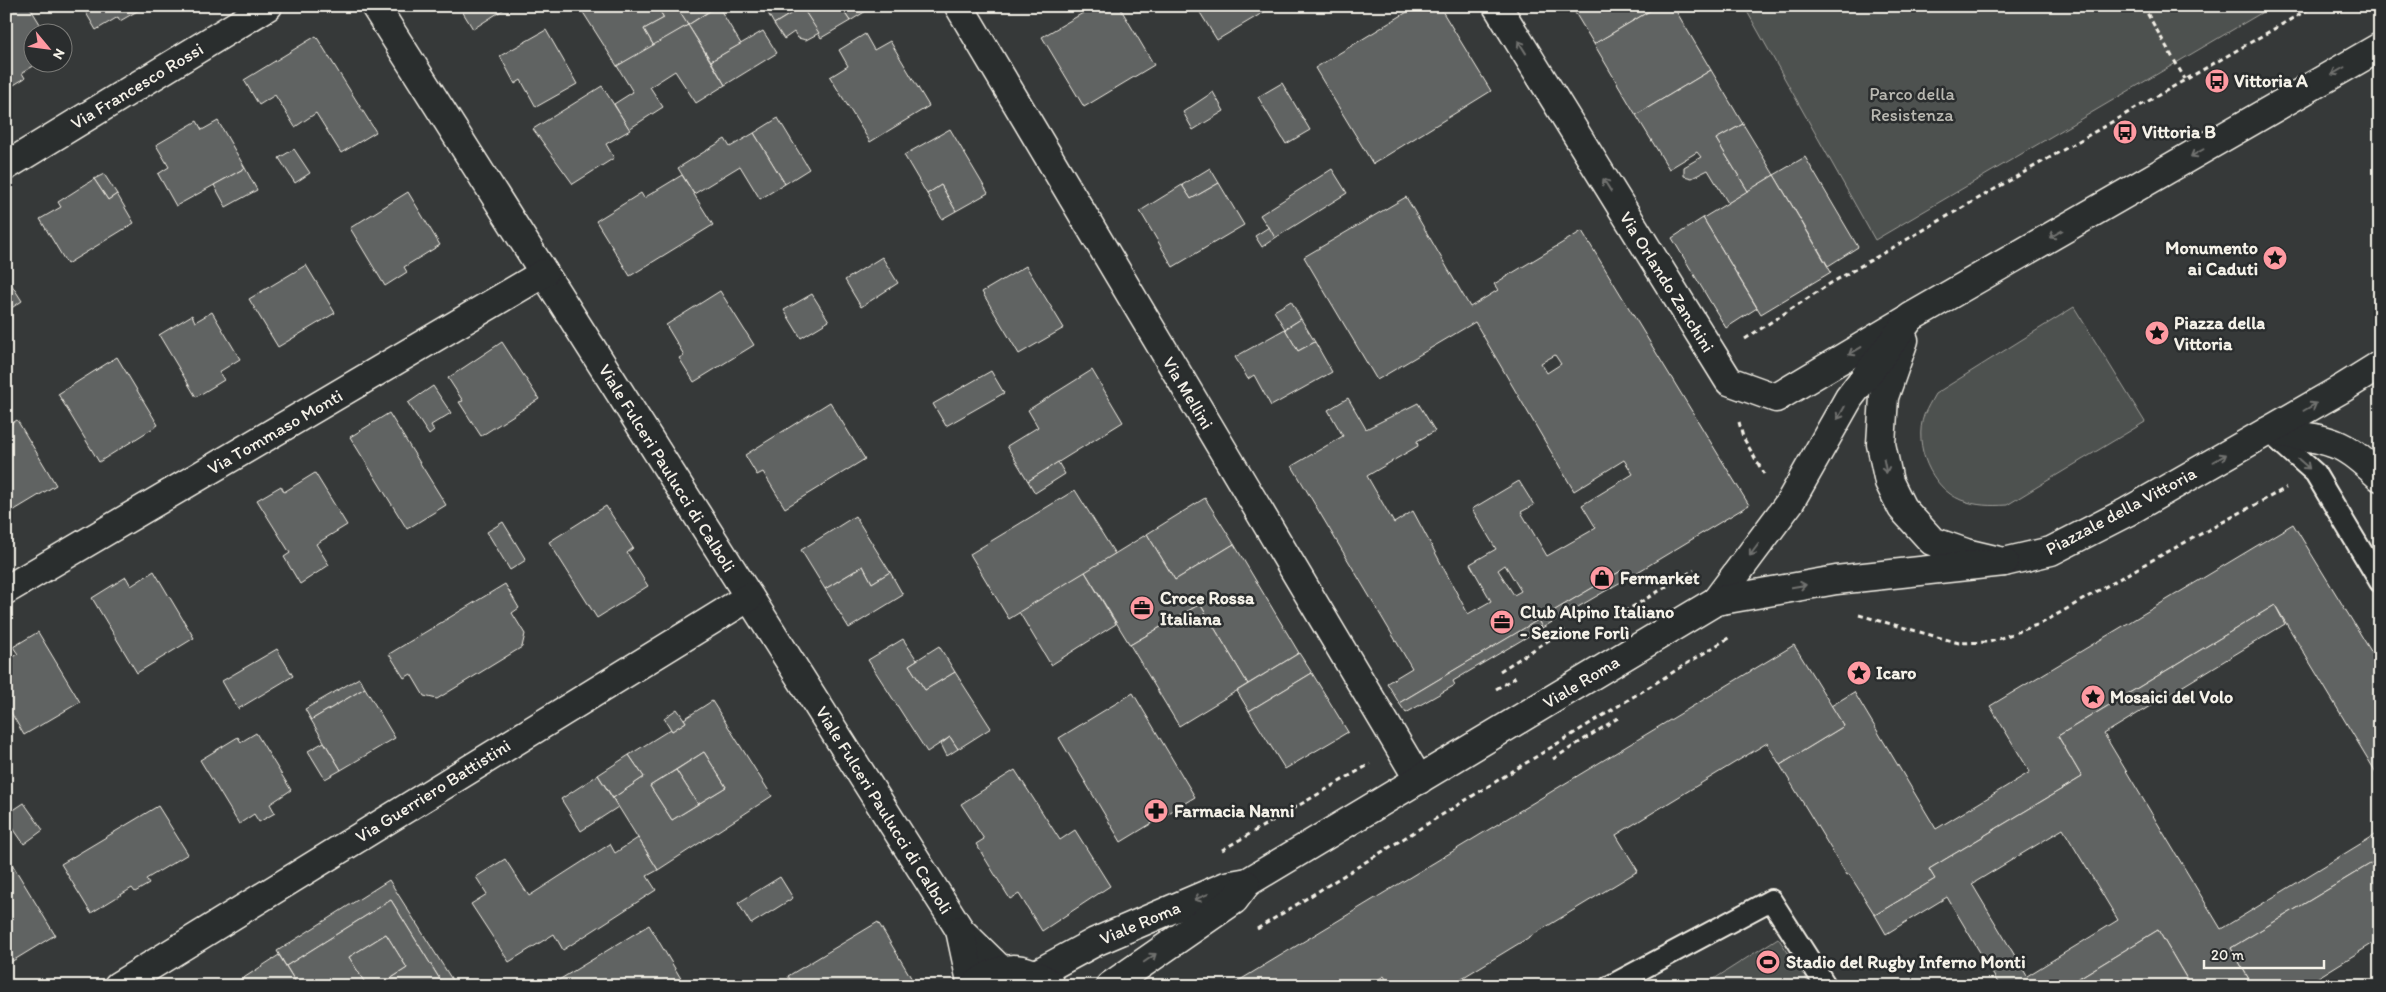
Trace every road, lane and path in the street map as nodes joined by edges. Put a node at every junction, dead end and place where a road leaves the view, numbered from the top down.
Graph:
1 (268, 6) edge
2 (374, 6) edge
3 (959, 6) edge
4 (1497, 6) edge
5 (2143, 6) edge
6 (2314, 6) edge
7 (2380, 47) edge
8 (2185, 79) junction
9 (6, 166) edge
10 (544, 273) junction
11 (1912, 317) junction
12 (2380, 365) edge
13 (1729, 381) junction
14 (2268, 432) junction
15 (2315, 473) junction
16 (2380, 477) edge
17 (1767, 478) dead end
18 (2004, 562) junction
19 (1701, 566) dead end
20 (2380, 582) edge
21 (6, 590) edge
22 (749, 597) junction
23 (1716, 601) junction
24 (1624, 612) dead end
25 (1857, 614) dead end
26 (1564, 630) dead end
27 (1736, 633) dead end
28 (1500, 672) dead end
29 (1523, 673) dead end
30 (1490, 693) dead end
31 (1618, 718) dead end
32 (1553, 759) dead end
33 (1418, 780) junction
34 (1248, 882) junction
35 (1256, 929) dead end
36 (960, 930) junction
37 (1001, 970) junction
38 (1043, 980) edge
39 (118, 986) edge
40 (973, 986) edge
41 (1110, 986) edge
42 (1610, 986) edge
43 (1826, 986) edge

1 - 9 street, Via Francesco Rossi
2 - 10 street, Viale Fulceri Paulucci di Calboli
3 - 33 street, Via Mellini
13 -> 4 street, Via Orlando Zanchini
5 - 8 path
6 - 8 path
7 -> 11 street
8 - 13 path
10 - 21 street, Via Tommaso Monti
10 - 22 street, Viale Fulceri Paulucci di Calboli
11 -> 13 street
11 -> 18 street, Piazzale della Vittoria
11 -> 23 street
14 -> 12 street, Piazzale della Vittoria
13 - 17 path
14 -> 15 lane
14 - 16 street
18 -> 14 street, Piazzale della Vittoria
15 - 20 lane
15 - 25 path
23 -> 18 street, Viale Roma
19 - 24 path
22 - 36 street, Viale Fulceri Paulucci di Calboli
22 - 39 street, Via Guerriero Battistini
23 - 33 street, Viale Roma
26 - 28 path
27 - 35 path
29 - 30 path
31 - 32 path
33 - 34 street, Viale Roma
34 -> 38 street, Viale Roma
41 -> 34 street, Viale Roma
36 - 37 street, Viale Fulceri Paulucci di Calboli
36 - 40 street, Viale Fulceri Paulucci di Calboli
37 - 38 street
37 - 40 street
42 - 43 lane

